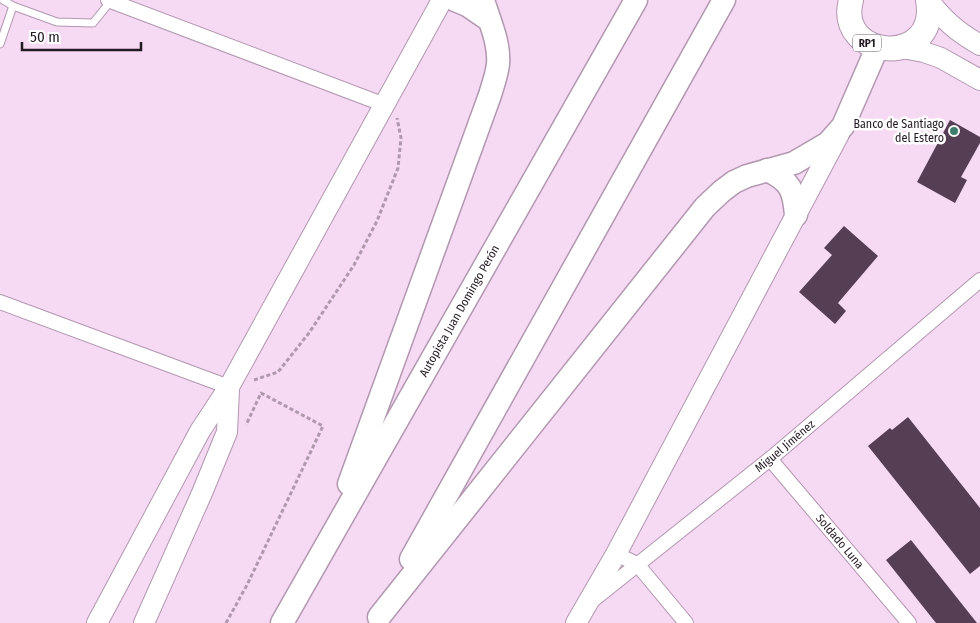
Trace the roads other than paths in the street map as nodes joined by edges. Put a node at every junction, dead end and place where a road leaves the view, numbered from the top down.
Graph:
1 (3, 0) edge
2 (442, 0) edge
3 (455, 0) edge
4 (636, 0) edge
5 (724, 0) edge
6 (833, 0) edge
7 (109, 1) edge
8 (928, 1) edge
9 (13, 6) junction
10 (850, 9) edge
11 (486, 10) edge
12 (0, 44) edge
13 (980, 45) edge
14 (877, 48) junction
15 (902, 48) junction
16 (980, 80) edge
17 (385, 104) junction
18 (843, 126) junction
19 (767, 170) junction
20 (796, 215) junction
21 (980, 280) edge
22 (0, 302) edge
23 (229, 387) junction
24 (770, 459) junction
25 (328, 543) junction
26 (616, 554) junction
27 (637, 564) junction
28 (586, 606) junction
29 (377, 620) edge
30 (96, 623) edge
31 (144, 623) edge
32 (282, 623) edge
33 (576, 623) edge
34 (686, 623) edge
35 (909, 623) edge

1 - 9 lane
2 - 17 main road
3 - 11 main road
4 - 25 main road, Autopista Juan Domingo Perón
5 - 29 main road
6 - 10 highway, RP1
7 - 9 lane
7 - 17 street
8 - 13 main road
8 - 15 highway
9 - 12 lane
10 - 14 highway, RP1
11 - 25 main road
14 - 15 highway, RP1
14 - 18 main road, RP1
15 - 16 main road
17 - 23 main road
18 - 19 main road
18 - 20 main road, RP1
19 - 20 main road
19 - 29 main road
20 - 26 main road, RP1
21 - 24 street, Miguel Jiménez
22 - 23 street
23 - 30 main road
23 - 31 main road
24 - 27 street, Miguel Jiménez
24 - 35 street, Soldado Luna
25 - 32 main road, Autopista Juan Domingo Perón
26 - 27 street
26 - 28 main road, RP1
27 - 28 street, Miguel Jiménez
27 - 34 street
28 - 33 main road, RP1

